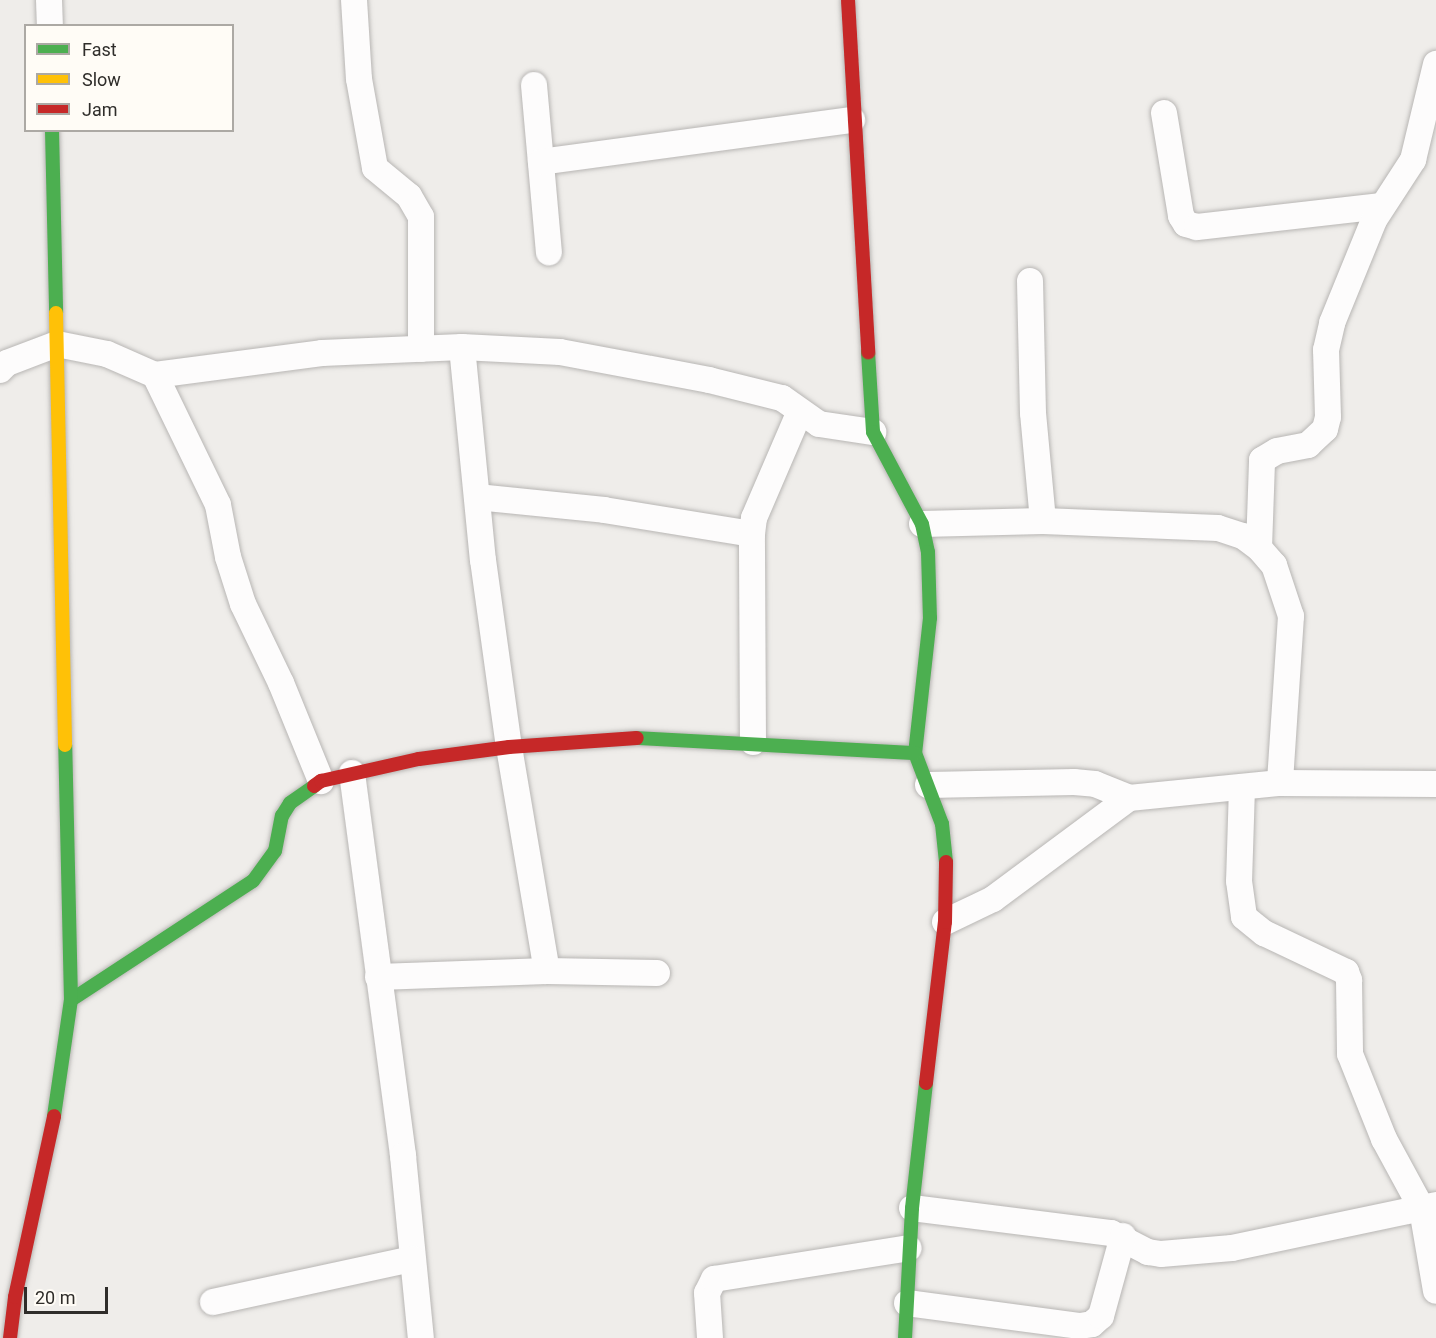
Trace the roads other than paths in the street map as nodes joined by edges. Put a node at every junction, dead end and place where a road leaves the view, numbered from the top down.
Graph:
1 (50, 0) edge
2 (354, 0) edge
3 (848, 0) edge
4 (50, 24) edge
5 (1436, 64) edge
6 (534, 85) dead end
7 (1164, 113) dead end
8 (852, 120) junction
9 (52, 132) edge
10 (541, 162) junction
11 (1382, 206) junction
12 (549, 252) dead end
13 (1030, 281) dead end
14 (57, 344) junction
15 (462, 347) junction
16 (421, 349) junction
17 (0, 370) edge
18 (155, 375) junction
19 (800, 411) junction
20 (873, 432) junction
21 (477, 497) junction
22 (1043, 521) junction
23 (922, 524) junction
24 (752, 534) junction
25 (1259, 548) junction
26 (753, 742) junction
27 (508, 747) junction
28 (915, 753) junction
29 (352, 773) junction
30 (321, 781) junction
31 (1280, 783) junction
32 (1436, 784) edge
33 (928, 785) junction
34 (1242, 787) junction
35 (1129, 798) junction
36 (945, 922) junction
37 (547, 971) junction
38 (657, 973) dead end
39 (378, 977) junction
40 (71, 1000) junction
41 (1429, 1207) edge
42 (912, 1208) junction
43 (1123, 1236) junction
44 (909, 1248) junction
45 (412, 1259) junction
46 (1436, 1291) edge
47 (213, 1302) dead end
48 (907, 1304) junction
49 (10, 1338) edge
50 (421, 1338) edge
51 (710, 1338) edge
52 (905, 1338) edge

1 - 4 street
2 - 16 street
3 - 8 street
5 - 11 street
6 - 10 street
7 - 11 street
8 - 10 street
8 - 20 street
9 - 14 street
10 - 12 street
11 - 25 street
13 - 22 street
14 - 17 street
14 - 18 street
14 - 40 street
15 - 16 street
15 - 19 street
15 - 21 street
16 - 18 street
18 - 30 street
19 - 20 street
19 - 24 street
20 - 23 street
21 - 24 street
21 - 27 street
22 - 23 street
22 - 25 street
23 - 28 street
24 - 26 street
25 - 31 street
26 - 27 street
26 - 28 street
27 - 29 street
27 - 37 street
28 - 33 street
29 - 30 street
29 - 39 street
30 - 40 street
31 - 32 street
31 - 34 street
33 - 35 street
33 - 36 street
34 - 35 street
34 - 41 street
35 - 36 street
36 - 42 street
37 - 38 street
37 - 39 street
39 - 45 street
40 - 49 street
41 - 43 street
41 - 46 street
42 - 43 street
42 - 44 street
43 - 48 street
44 - 48 street
44 - 51 street
45 - 47 street
45 - 50 street
48 - 52 street

